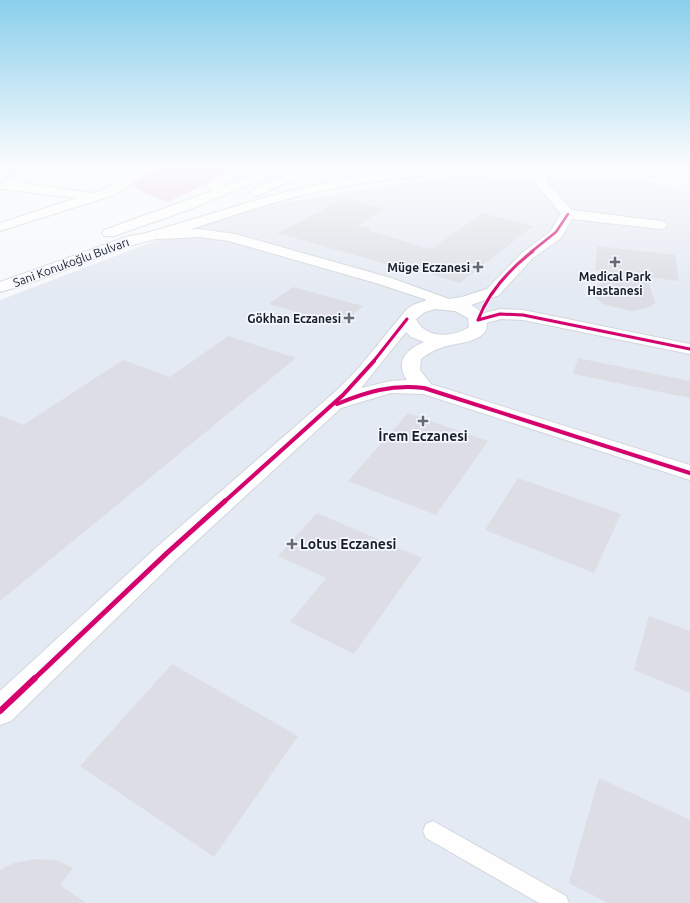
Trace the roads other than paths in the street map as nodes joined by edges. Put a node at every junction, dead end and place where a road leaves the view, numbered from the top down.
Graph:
1 (63, 207) edge
2 (183, 207) edge
3 (216, 207) edge
4 (243, 207) edge
5 (562, 207) edge
6 (568, 214) junction
7 (660, 225) dead end
8 (0, 227) edge
9 (159, 235) junction
10 (95, 238) dead end
11 (121, 244) junction
12 (385, 281) junction
13 (0, 287) edge
14 (493, 292) junction
15 (446, 304) junction
16 (409, 316) junction
17 (478, 320) junction
18 (445, 340) junction
19 (690, 349) edge
20 (424, 388) junction
21 (330, 406) junction
22 (690, 473) edge
23 (0, 711) edge
24 (433, 831) dead end
25 (559, 903) edge

1 - 8 main road
2 - 10 main road, Sani Konukoğlu Bulvarı
3 - 11 main road, Sani Konukoğlu Bulvarı
4 - 9 main road
5 - 6 main road
6 - 7 main road
6 - 14 main road
9 - 11 main road
9 - 12 main road
11 - 13 main road, Sani Konukoğlu Bulvarı
12 - 15 main road
12 - 16 main road
14 - 15 main road
14 - 17 main road
15 - 16 main road
15 - 17 main road
16 - 18 main road
16 - 21 main road
17 - 18 main road
17 - 19 main road
18 - 20 main road
20 - 21 main road
20 - 22 main road
21 - 23 main road
24 - 25 lane

